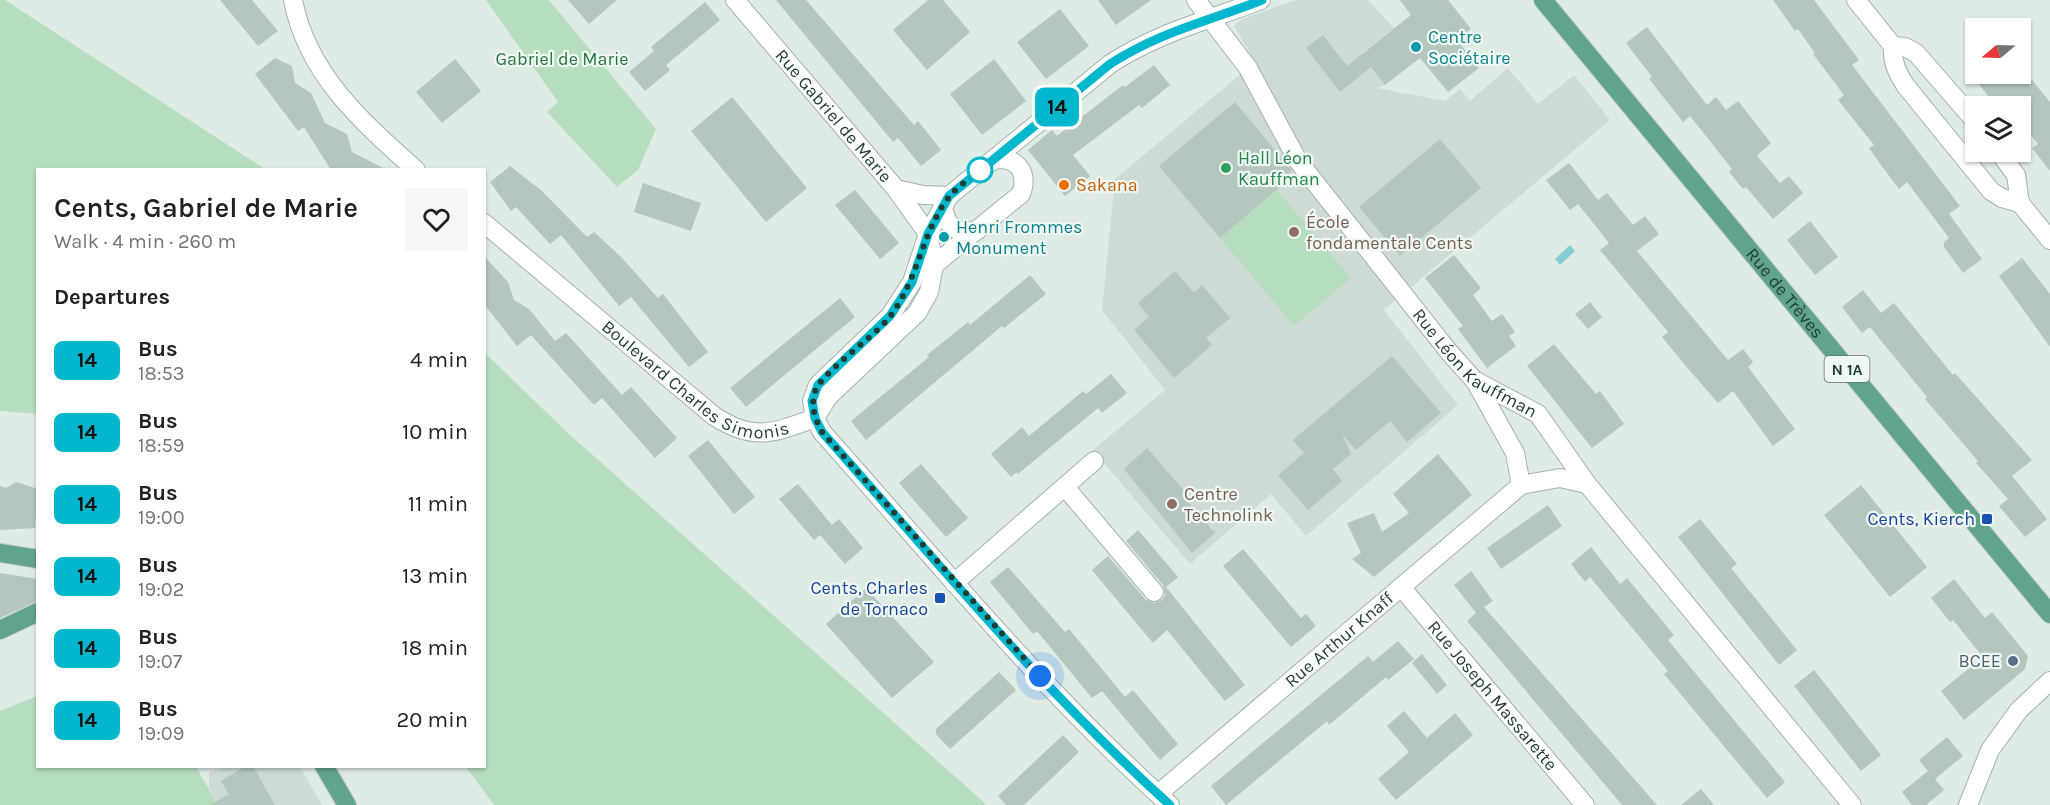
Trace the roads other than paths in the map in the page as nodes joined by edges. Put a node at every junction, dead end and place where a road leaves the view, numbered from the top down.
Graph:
1 (293, 0) edge
2 (735, 0) edge
3 (1196, 0) edge
4 (1261, 0) edge
5 (1543, 0) edge
6 (1856, 0) edge
7 (1210, 17) junction
8 (1893, 46) junction
9 (1965, 109) edge
10 (993, 160) junction
11 (2007, 162) edge
12 (414, 168) edge
13 (896, 189) junction
14 (946, 201) junction
15 (2020, 203) junction
16 (486, 225) edge
17 (978, 230) junction
18 (928, 234) junction
19 (2050, 240) edge
20 (934, 265) junction
21 (1474, 380) junction
22 (815, 418) junction
23 (1094, 461) dead end
24 (1587, 484) junction
25 (1521, 485) junction
26 (1065, 487) junction
27 (0, 553) edge
28 (36, 559) edge
29 (954, 583) junction
30 (1401, 587) junction
31 (1154, 592) dead end
32 (2046, 603) edge
33 (36, 613) edge
34 (0, 630) edge
35 (2050, 681) edge
36 (325, 768) edge
37 (1164, 800) edge
38 (347, 805) edge
39 (1585, 805) edge
40 (1852, 805) edge
41 (1968, 805) edge

1 - 12 street
2 - 13 street, Rue Gabriel de Marie
3 - 7 street, Rue Léon Kauffman
4 - 7 street
5 - 32 main road, Rue de Trèves / N 1A
6 - 8 street
7 - 10 street
7 - 21 street, Rue Léon Kauffman
8 - 9 street
8 - 15 street
10 - 14 street
10 - 17 street
11 - 15 street
13 - 14 street
13 - 18 street, Rue Gabriel de Marie
14 - 17 street
14 - 18 street
15 - 19 street
16 - 22 street, Boulevard Charles Simonis
17 - 20 street
18 - 20 street
18 - 22 street
20 - 22 street
21 - 24 street, Rue Léon Kauffman
21 - 25 street
22 - 29 street, Boulevard Charles Simonis
23 - 26 street
24 - 25 street
24 - 40 street, Rue Léon Kauffman
25 - 30 street, Rue Arthur Knaff
26 - 29 street
26 - 31 street
27 - 28 main road
29 - 37 street, Boulevard Charles Simonis
30 - 37 street, Rue Arthur Knaff
30 - 39 street, Rue Joseph Massarette
33 - 34 main road
35 - 41 street
36 - 38 main road

